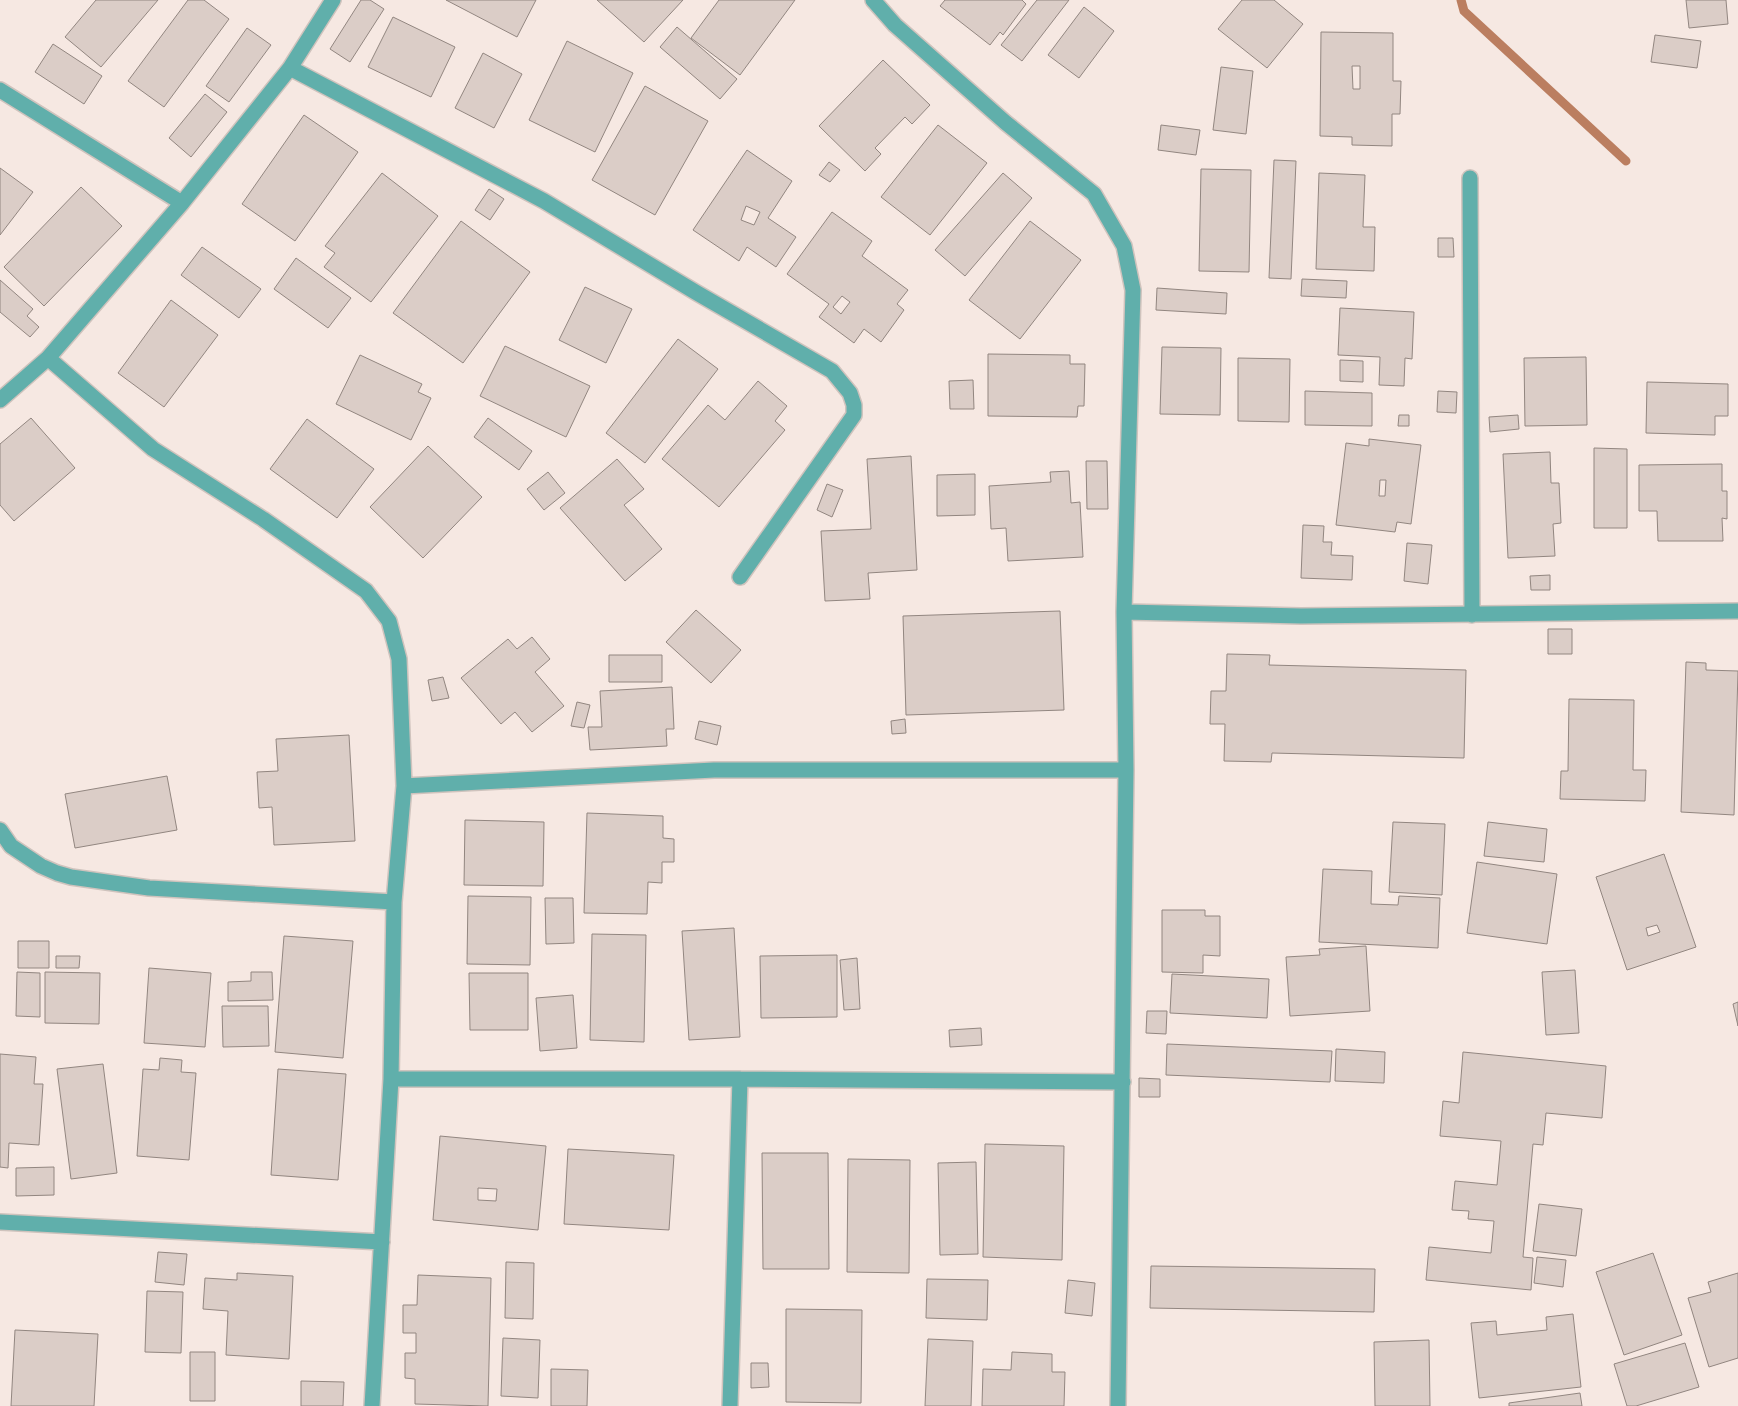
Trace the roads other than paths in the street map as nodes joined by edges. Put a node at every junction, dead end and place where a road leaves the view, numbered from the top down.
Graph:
1 (333, 0) edge
2 (873, 0) edge
3 (290, 68) junction
4 (0, 90) edge
5 (1470, 178) dead end
6 (182, 203) junction
7 (48, 358) junction
8 (0, 400) edge
9 (740, 578) dead end
10 (1738, 611) edge
11 (1124, 612) junction
12 (1472, 615) junction
13 (1126, 770) junction
14 (404, 786) junction
15 (0, 830) edge
16 (6, 846) edge
17 (394, 902) junction
18 (391, 1079) junction
19 (740, 1079) junction
20 (1123, 1082) junction
21 (0, 1222) edge
22 (382, 1242) junction
23 (372, 1406) edge
24 (730, 1406) edge
25 (1118, 1406) edge

1 - 3 street
2 - 11 street
3 - 6 street
3 - 9 street
4 - 6 street
5 - 12 street
6 - 7 street
7 - 8 street
7 - 14 street
10 - 12 street
11 - 12 street
11 - 13 street
13 - 14 street
13 - 20 street
14 - 17 street
15 - 16 street
16 - 17 street
17 - 18 street
18 - 19 street
18 - 22 street
19 - 20 street
19 - 24 street
20 - 25 street
21 - 22 street
22 - 23 street

